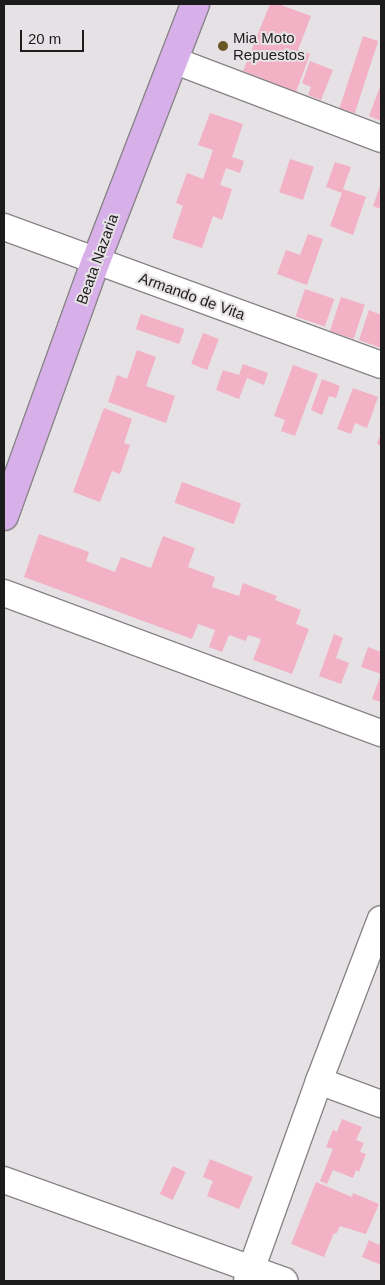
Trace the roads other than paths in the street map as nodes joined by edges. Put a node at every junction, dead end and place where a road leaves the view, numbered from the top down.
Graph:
1 (195, 4) edge
2 (173, 60) junction
3 (381, 139) edge
4 (4, 226) edge
5 (96, 261) junction
6 (381, 365) edge
7 (4, 516) edge
8 (4, 593) edge
9 (381, 732) edge
10 (381, 919) edge
11 (319, 1081) junction
12 (381, 1104) edge
13 (4, 1180) edge
14 (249, 1275) edge
15 (284, 1281) edge

1 - 2 main road, Beata Nazaria
2 - 3 street
2 - 5 main road, Beata Nazaria
4 - 5 street, Armando de Vita
5 - 6 street, Armando de Vita
5 - 7 main road, Beata Nazaria
8 - 9 street
10 - 11 street
11 - 12 street
11 - 14 street
13 - 14 street
14 - 15 street

